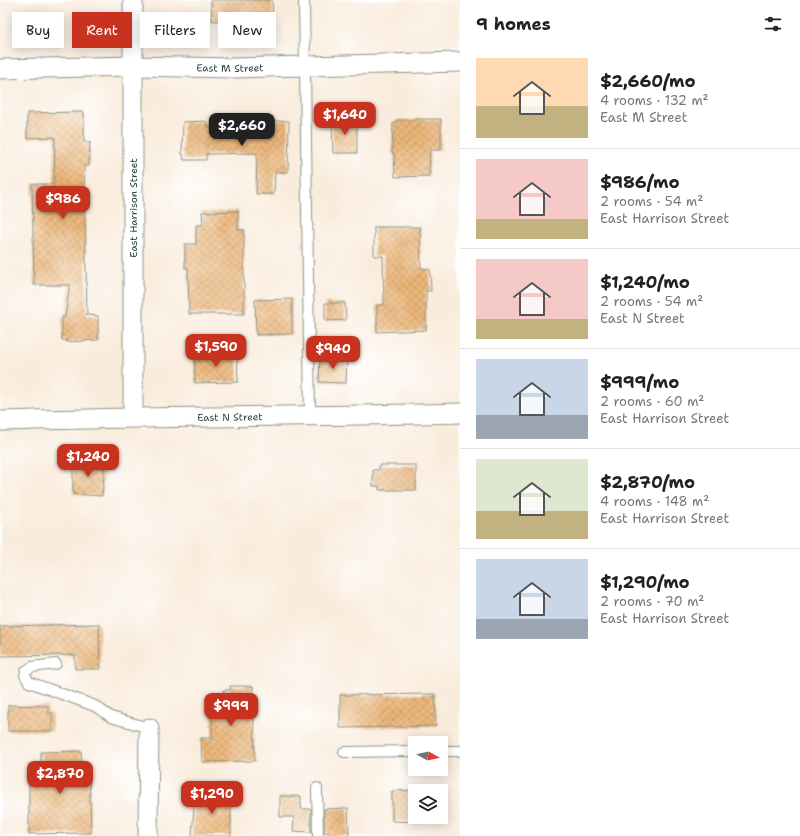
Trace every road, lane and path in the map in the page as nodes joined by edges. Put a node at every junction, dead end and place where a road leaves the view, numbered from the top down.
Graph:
1 (133, 0) edge
2 (304, 0) edge
3 (460, 62) edge
4 (133, 66) junction
5 (306, 66) junction
6 (0, 69) edge
7 (460, 413) edge
8 (133, 416) junction
9 (310, 417) junction
10 (0, 421) edge
11 (56, 664) dead end
12 (149, 728) joint
13 (448, 751) edge
14 (460, 751) edge
15 (344, 752) dead end
16 (408, 752) edge
17 (317, 788) dead end
18 (148, 836) edge
19 (318, 836) edge

1 - 4 street, East Harrison Street
2 - 5 lane
3 - 5 street, East M Street
4 - 5 street, East M Street
4 - 6 street, East M Street
4 - 8 street, East Harrison Street
5 - 9 lane
7 - 9 street, East N Street
8 - 9 street, East N Street
8 - 10 street, East N Street
11 - 12 lane
12 - 18 street
13 - 14 lane
15 - 16 lane
17 - 19 lane

